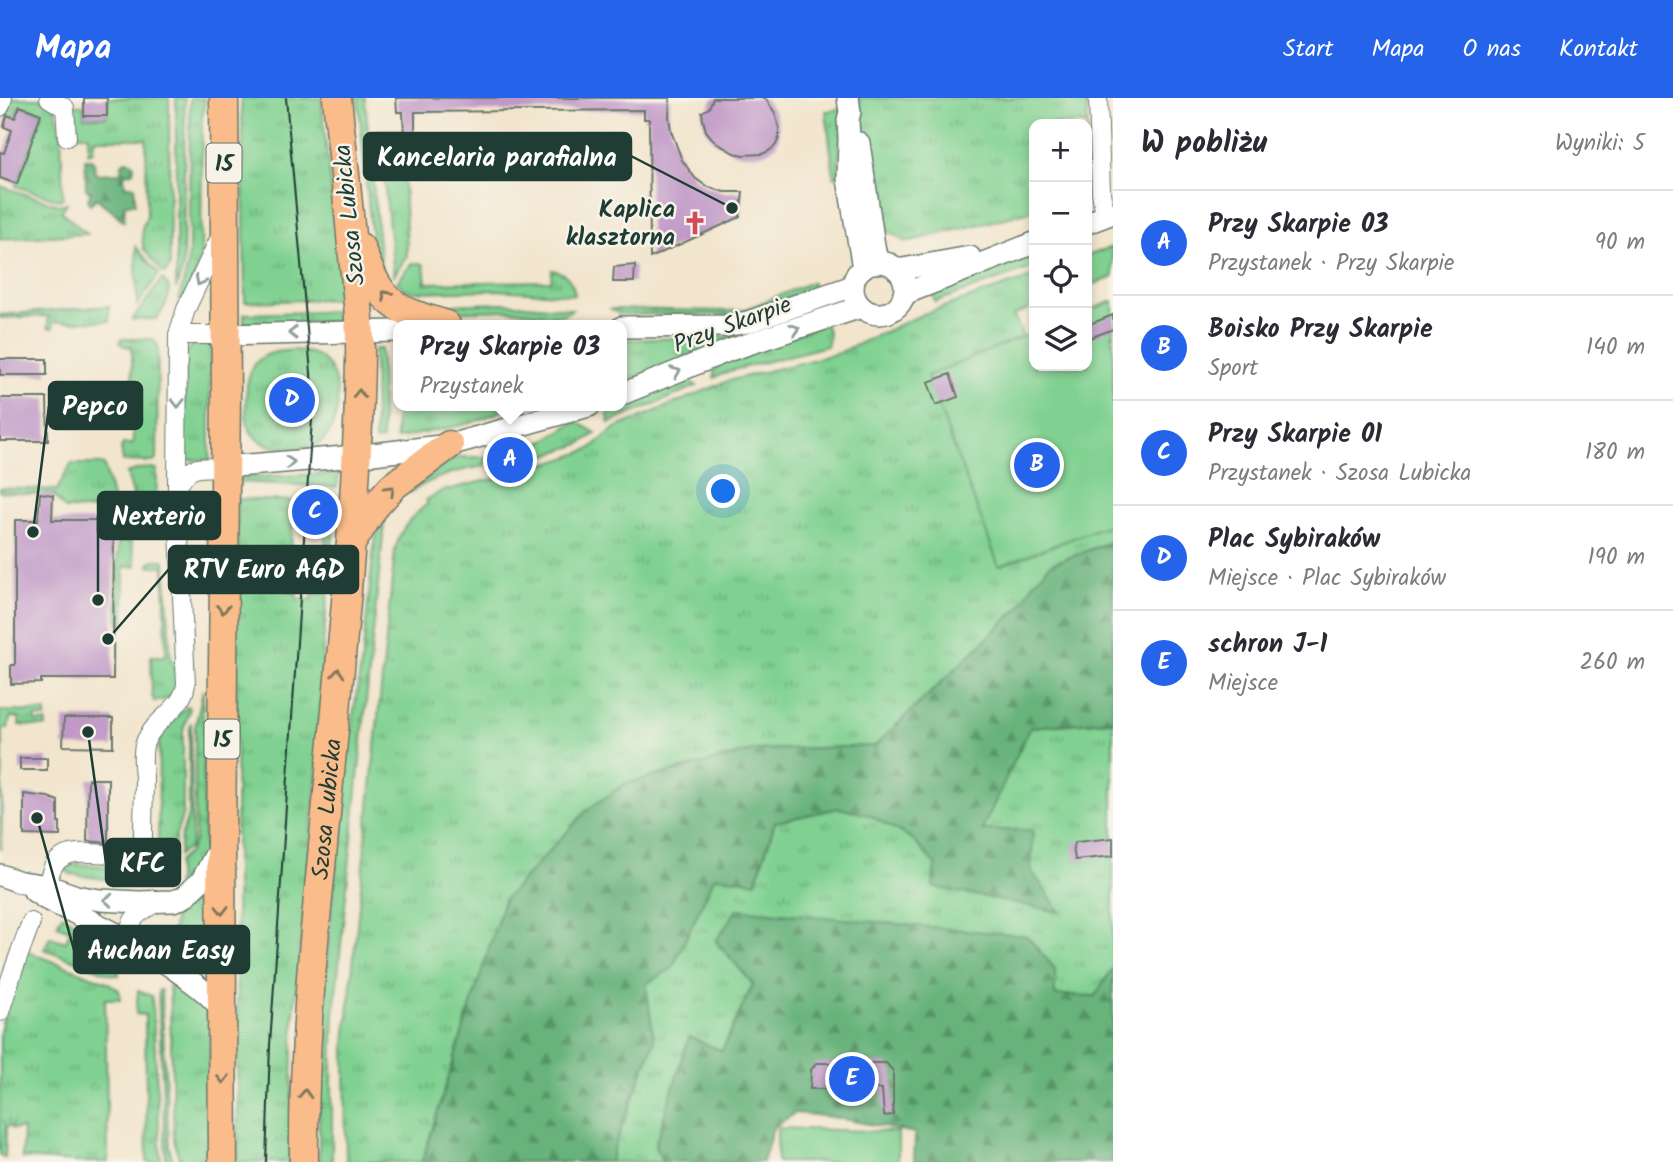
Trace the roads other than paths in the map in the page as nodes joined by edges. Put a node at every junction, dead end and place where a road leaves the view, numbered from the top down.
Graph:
1 (3, 98) edge
2 (49, 98) edge
3 (224, 98) edge
4 (337, 98) edge
5 (1098, 98) edge
6 (65, 103) edge
7 (849, 105) edge
8 (0, 107) edge
9 (67, 136) dead end
10 (349, 216) junction
11 (1102, 217) edge
12 (224, 227) junction
13 (1027, 245) edge
14 (864, 271) junction
15 (904, 294) junction
16 (861, 307) junction
17 (432, 320) edge
18 (225, 327) junction
19 (627, 327) edge
20 (393, 331) edge
21 (360, 332) junction
22 (178, 335) junction
23 (627, 392) edge
24 (571, 411) edge
25 (449, 445) junction
26 (356, 456) junction
27 (224, 467) junction
28 (177, 488) junction
29 (350, 544) junction
30 (221, 844) junction
31 (10, 879) edge
32 (47, 893) junction
33 (158, 902) junction
34 (31, 922) dead end
35 (128, 939) junction
36 (222, 1011) junction
37 (0, 1012) edge
38 (223, 1162) edge
39 (304, 1162) edge

1 - 8 street
2 - 6 street
3 - 12 main road, 15
4 - 10 main road, Szosa Lubicka
5 - 11 street
6 - 9 street
7 - 14 street
17 -> 10 main road
10 - 21 main road, Szosa Lubicka
12 - 18 main road, 15
12 -> 22 street
13 - 14 street, Przy Skarpie
13 - 15 street, Przy Skarpie
14 - 15 street
14 - 16 street
14 - 19 street, Przy Skarpie
15 - 16 street
23 -> 16 street, Przy Skarpie
21 -> 18 street
18 - 22 street
18 - 27 main road, 15
20 - 21 street
26 -> 21 main road, Szosa Lubicka
22 -> 28 street
24 - 25 street
25 - 26 street
29 -> 25 main road
27 -> 26 street
26 - 29 main road, Szosa Lubicka
27 - 28 street
27 -> 30 main road, 15
28 - 32 street
39 -> 29 main road, Szosa Lubicka
30 - 33 street
30 -> 36 main road, 15
31 - 32 street
33 -> 32 street
32 - 35 street
33 - 35 street
34 - 37 street
35 - 36 street
36 -> 38 main road, 15

